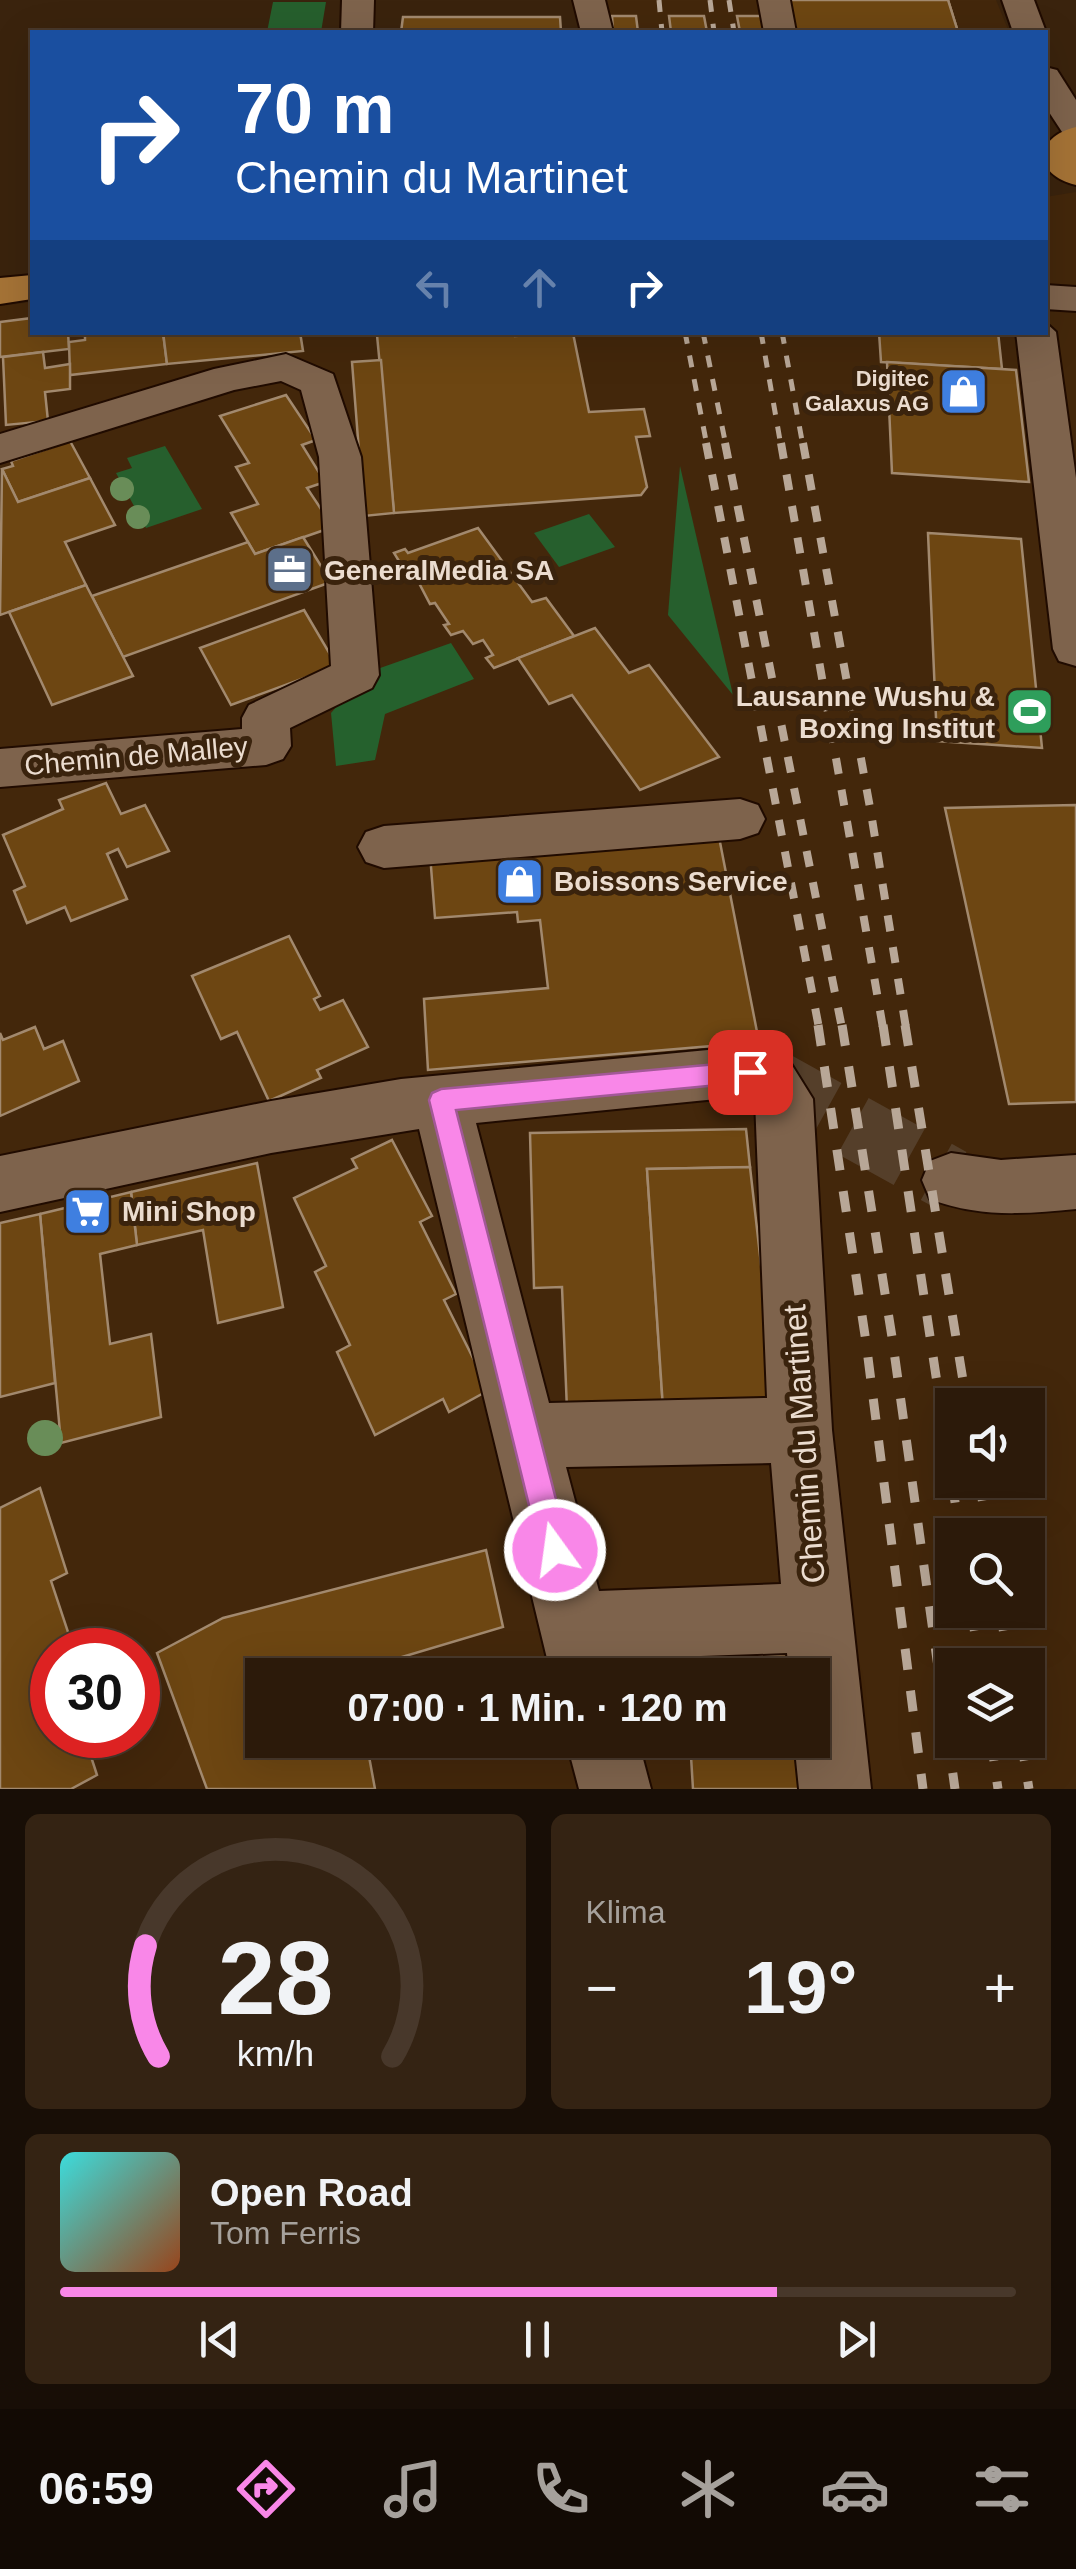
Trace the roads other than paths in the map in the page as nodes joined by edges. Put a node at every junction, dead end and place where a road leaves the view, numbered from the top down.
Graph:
1 (358, 0) edge
2 (590, 0) edge
3 (774, 0) edge
4 (1018, 0) edge
5 (357, 30) edge
6 (597, 30) edge
7 (780, 30) edge
8 (1028, 30) edge
9 (1048, 82) edge
10 (1076, 128) edge
11 (30, 287) edge
12 (0, 290) edge
13 (1048, 297) edge
14 (1076, 299) edge
15 (1036, 335) edge
16 (0, 449) edge
17 (1076, 649) edge
18 (0, 768) edge
19 (740, 820) dead end
20 (384, 846) dead end
21 (441, 1100) junction
22 (951, 1180) tunnel mouth
23 (1076, 1182) edge
24 (0, 1184) edge
25 (800, 1430) junction
26 (526, 1436) junction
27 (818, 1618) junction
28 (580, 1650) edge
29 (607, 1758) edge
30 (615, 1789) edge
31 (835, 1789) edge

1 - 5 street
2 - 6 street
3 - 7 street
4 - 8 street
9 - 10 street
11 - 12 main road
13 - 14 street
15 - 17 street
16 - 18 street, Chemin de Malley
19 - 20 street
21 - 24 street, Chemin du Martinet
21 - 25 street, Chemin du Martinet
21 - 26 street
22 - 23 street
25 - 26 street
25 - 27 street, Chemin du Martinet
26 - 28 street
27 - 28 street
27 - 31 street, Chemin du Martinet
29 - 30 street

